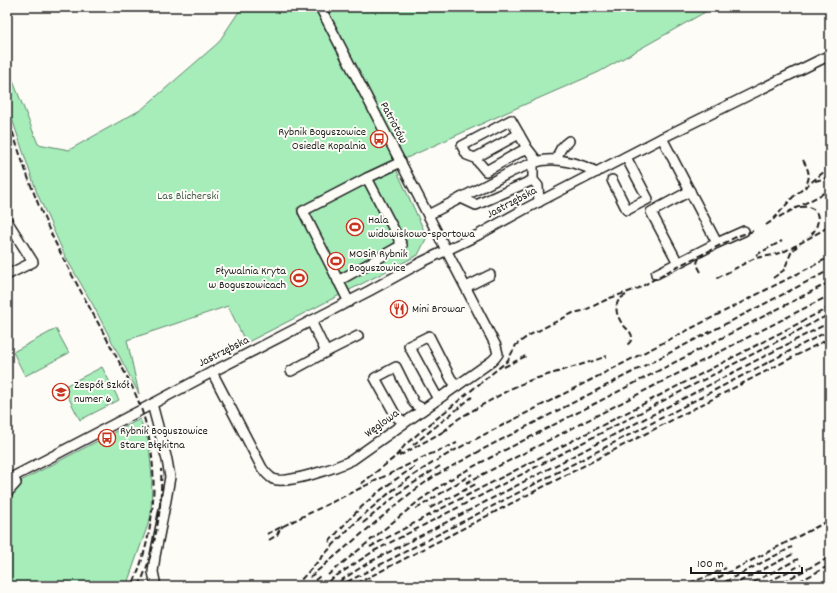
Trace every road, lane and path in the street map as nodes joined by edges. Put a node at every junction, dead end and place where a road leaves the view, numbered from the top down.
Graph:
1 (320, 7) edge
2 (830, 55) edge
3 (519, 134) junction
4 (662, 138) junction
5 (569, 141) dead end
6 (527, 148) junction
7 (626, 157) junction
8 (475, 158) junction
9 (557, 159) junction
10 (401, 162) junction
11 (535, 162) junction
12 (578, 165) junction
13 (597, 172) junction
14 (367, 178) junction
15 (612, 180) dead end
16 (578, 182) junction
17 (536, 183) junction
18 (690, 191) junction
19 (552, 195) junction
20 (461, 198) junction
21 (539, 202) junction
22 (428, 215) junction
23 (7, 221) edge
24 (744, 231) dead end
25 (717, 243) junction
26 (446, 250) junction
27 (678, 263) junction
28 (656, 274) dead end
29 (7, 275) edge
30 (490, 275) dead end
31 (338, 281) junction
32 (466, 287) junction
33 (348, 302) junction
34 (310, 321) junction
35 (358, 336) dead end
36 (326, 352) junction
37 (291, 371) dead end
38 (212, 372) junction
39 (457, 386) junction
40 (438, 399) junction
41 (152, 404) junction
42 (424, 409) junction
43 (405, 422) junction
44 (10, 478) edge
45 (7, 493) edge
46 (156, 586) edge

1 - 10 street, Patriotów
2 - 4 street, Jastrzębska
3 - 6 street
3 - 8 street
3 - 8 street
4 - 7 street, Jastrzębska
4 - 18 street
5 - 9 street
6 - 8 street
6 - 11 street
7 - 13 street, Jastrzębska
7 - 15 street
9 - 11 street
9 - 12 street
10 - 14 street
10 - 22 street, Patriotów
11 - 17 street
11 - 20 street
12 - 13 street
12 - 16 street
13 - 16 street, Jastrzębska
14 - 31 street
14 - 31 street
16 - 19 street, Jastrzębska
17 - 19 street
17 - 20 street
17 - 21 street
18 - 25 street
18 - 27 street
19 - 21 street, Jastrzębska
20 - 22 street
21 - 26 street, Jastrzębska
22 - 26 street, Patriotów
23 - 29 street
24 - 25 street
25 - 27 street
26 - 32 street, Węglowa
26 - 33 street, Jastrzębska
27 - 28 street
30 - 32 street
31 - 33 street
32 - 39 street, Węglowa
33 - 34 street, Jastrzębska
34 - 36 street
34 - 38 street, Jastrzębska
35 - 36 street
36 - 37 street
38 - 41 street, Jastrzębska
38 - 43 street, Węglowa
39 - 40 street, Węglowa
39 - 40 street
40 - 42 street, Węglowa
41 - 44 street, Jastrzębska
41 - 46 street
42 - 43 street, Węglowa
42 - 43 street
44 - 45 street

